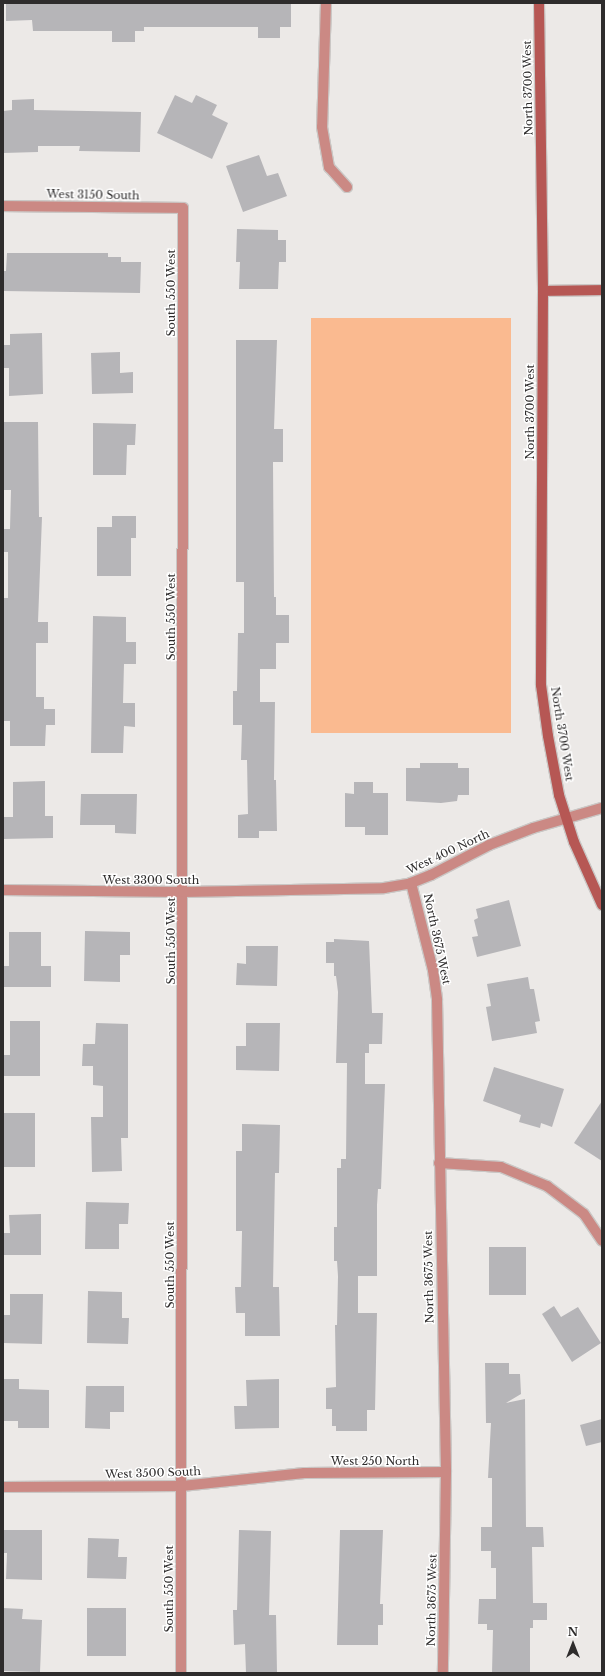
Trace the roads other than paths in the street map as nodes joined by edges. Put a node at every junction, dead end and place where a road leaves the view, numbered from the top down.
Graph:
1 (326, 3) edge
2 (539, 3) edge
3 (347, 187) dead end
4 (3, 206) edge
5 (183, 208) joint
6 (602, 290) edge
7 (543, 291) junction
8 (602, 808) edge
9 (567, 819) junction
10 (412, 883) junction
11 (300, 888) joint
12 (3, 890) edge
13 (183, 892) junction
14 (602, 905) edge
15 (439, 1162) junction
16 (602, 1241) edge
17 (446, 1472) junction
18 (304, 1473) joint
19 (182, 1486) junction
20 (3, 1487) edge
21 (181, 1673) edge
22 (443, 1673) edge

1 - 3 street
2 - 7 street, North 3700 West
4 - 5 street, West 3150 South
5 - 13 street, South 550 West
6 - 7 street
7 - 9 street, North 3700 West
8 - 9 street, West 400 North
9 - 10 street, West 400 North
9 - 14 street, North 3700 West
10 - 11 street, West 400 North
10 - 15 street, North 3675 West
11 - 13 street, West 3300 South
12 - 13 street, West 3300 South
13 - 19 street, South 550 West
15 - 16 street
15 - 17 street, North 3675 West
17 - 18 street, West 250 North
17 - 22 street, North 3675 West
18 - 19 street, West 3500 South
19 - 20 street, West 3500 South
19 - 21 street, South 550 West

